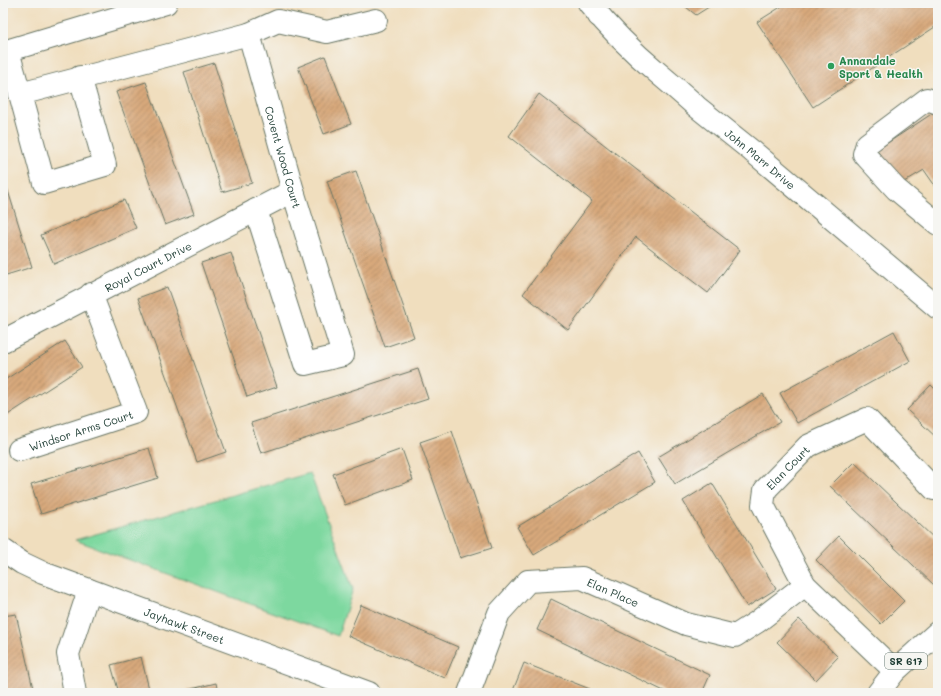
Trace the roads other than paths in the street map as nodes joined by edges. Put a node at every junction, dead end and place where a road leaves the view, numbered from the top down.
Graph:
1 (166, 3) edge
2 (594, 7) edge
3 (376, 20) dead end
4 (249, 34) junction
5 (5, 51) edge
6 (80, 77) junction
7 (20, 94) junction
8 (938, 103) edge
9 (293, 191) junction
10 (256, 210) junction
11 (938, 224) edge
12 (91, 294) junction
13 (938, 308) edge
14 (3, 341) edge
15 (19, 450) dead end
16 (934, 489) dead end
17 (3, 550) edge
18 (805, 585) junction
19 (89, 590) junction
20 (938, 632) edge
21 (895, 672) junction
22 (75, 693) edge
23 (369, 693) edge
24 (469, 693) edge
25 (878, 693) edge

1 - 5 street
2 - 13 street, John Marr Drive
3 - 4 street
4 - 6 street
4 - 9 street, Covent Wood Court
5 - 7 street
6 - 7 street
6 - 7 street
8 - 11 street
9 - 10 street, Royal Court Drive
9 - 10 street, Covent Wood Court
10 - 12 street, Royal Court Drive
12 - 14 street, Royal Court Drive
12 - 15 street, Windsor Arms Court
16 - 18 street, Elan Court
17 - 19 street, Jayhawk Street
18 - 21 street, Elan Court
18 - 24 street, Elan Place
19 - 22 street
19 - 23 street, Jayhawk Street
20 - 21 street, SR 617
21 - 25 street, SR 617

